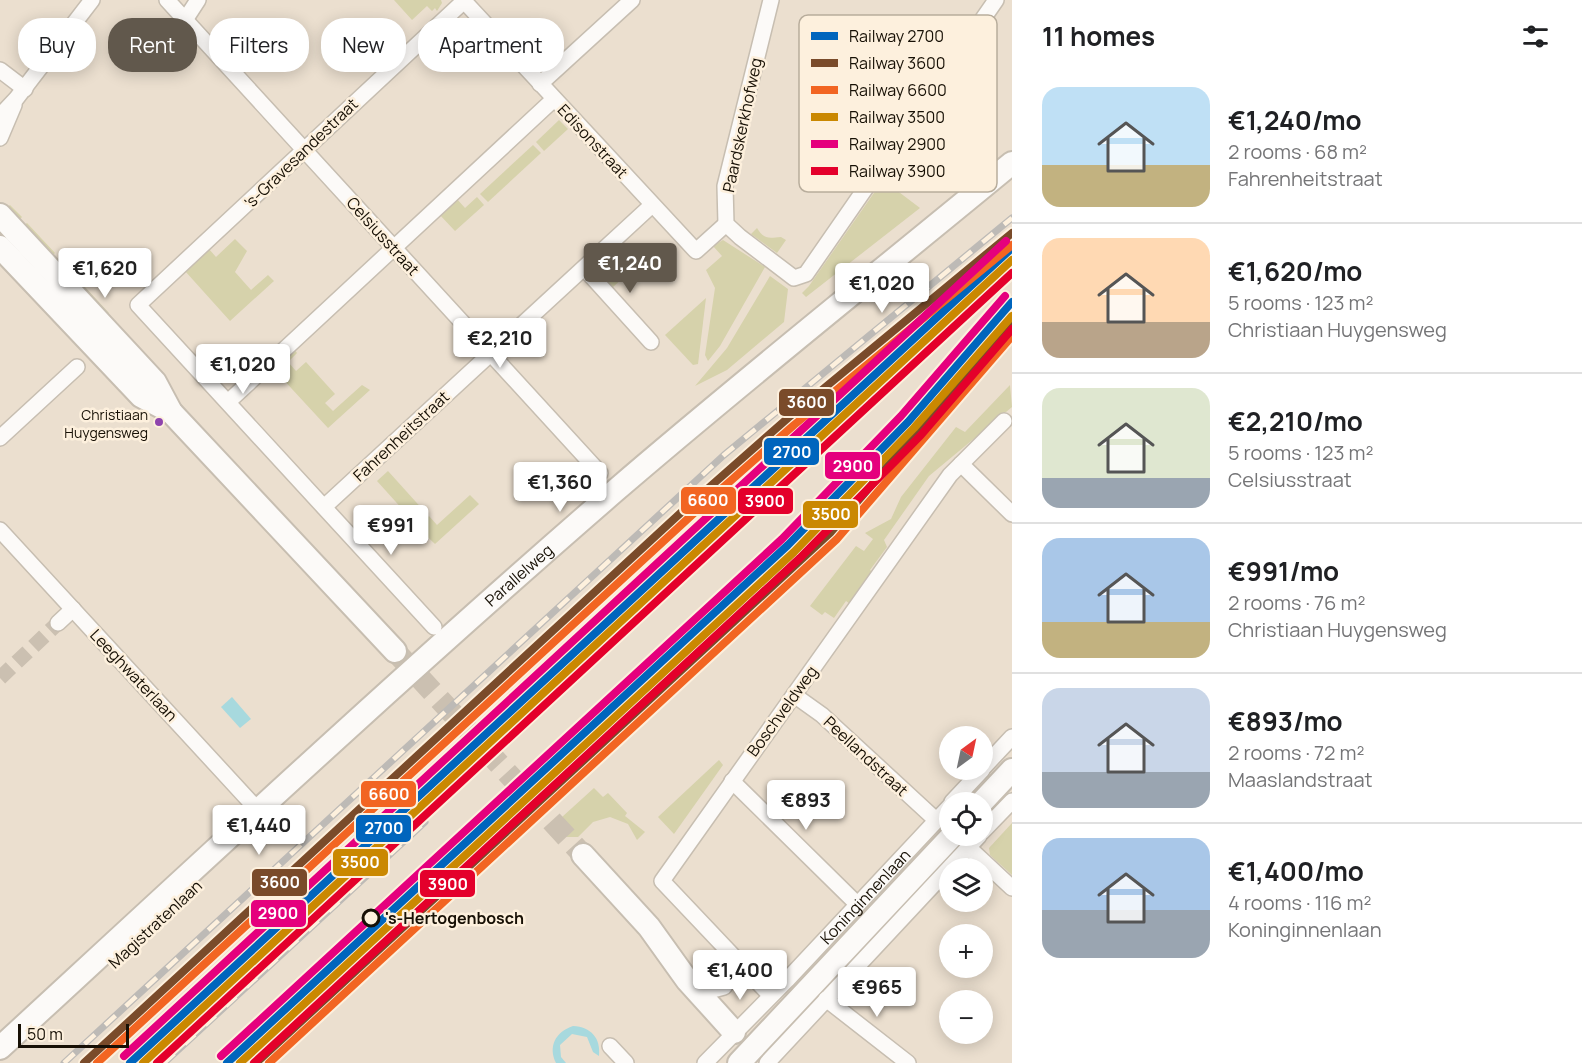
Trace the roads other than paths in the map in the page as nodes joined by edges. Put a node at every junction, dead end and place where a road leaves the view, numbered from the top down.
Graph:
1 (92, 0) edge
2 (167, 0) edge
3 (198, 0) edge
4 (464, 0) edge
5 (632, 0) edge
6 (771, 0) edge
7 (996, 0) edge
8 (986, 15) edge
9 (183, 18) edge
10 (186, 18) edge
11 (197, 33) edge
12 (0, 70) edge
13 (540, 84) junction
14 (20, 94) junction
15 (554, 99) junction
16 (0, 116) edge
17 (0, 138) edge
18 (304, 150) junction
19 (1012, 163) edge
20 (997, 176) edge
21 (1012, 181) edge
22 (863, 192) edge
23 (978, 192) edge
24 (652, 205) junction
25 (0, 215) edge
26 (726, 224) junction
27 (0, 247) edge
28 (394, 248) junction
29 (585, 269) junction
30 (651, 342) dead end
31 (491, 354) junction
32 (77, 367) dead end
33 (228, 402) junction
34 (722, 409) junction
35 (171, 412) junction
36 (1004, 421) dead end
37 (0, 438) edge
38 (961, 464) junction
39 (600, 473) dead end
40 (324, 507) junction
41 (1012, 514) edge
42 (0, 530) edge
43 (73, 609) junction
44 (58, 623) tunnel mouth
45 (434, 627) dead end
46 (395, 651) tunnel mouth
47 (435, 659) joint
48 (794, 694) junction
49 (1012, 737) edge
50 (993, 757) edge
51 (1012, 770) edge
52 (732, 781) junction
53 (985, 792) edge
54 (263, 816) junction
55 (939, 823) edge
56 (939, 844) edge
57 (942, 846) edge
58 (944, 846) edge
59 (964, 846) edge
60 (583, 855) tunnel mouth
61 (1012, 888) edge
62 (857, 904) junction
63 (732, 956) junction
64 (698, 994) junction
65 (770, 995) junction
66 (826, 999) junction
67 (734, 1032) junction
68 (609, 1046) dead end
69 (0, 1048) edge
70 (4, 1063) edge
71 (626, 1063) edge
72 (705, 1063) edge
73 (739, 1063) edge
74 (767, 1063) edge
75 (908, 1063) edge

1 - 14 street
2 - 9 street, Celsiusstraat
3 - 10 street
4 - 13 street, Edisonstraat
4 - 18 street, 's-Gravesandestraat
5 - 13 street
6 - 26 street, Paardskerkhofweg
7 - 8 street
11 - 18 street, Celsiusstraat
12 - 14 street
13 - 15 street, Edisonstraat
14 - 16 street
14 - 17 street
15 - 24 street, Edisonstraat
15 - 28 street
18 - 28 street, Celsiusstraat
18 - 33 street, 's-Gravesandestraat
19 - 20 main road
21 - 34 main road
22 - 26 street
23 - 34 main road
24 - 26 street, Edisonstraat
24 - 29 street, Fahrenheitstraat
25 - 35 main road
27 - 35 main road
28 - 31 street, Celsiusstraat
28 - 33 street
29 - 30 street
29 - 31 street, Fahrenheitstraat
31 - 39 street, Celsiusstraat
31 - 40 street, Fahrenheitstraat
32 - 37 street
33 - 40 street
34 - 47 main road, Parallelweg
35 - 46 main road
36 - 38 street, Boschveldweg
38 - 41 street
38 - 48 street, Boschveldweg
40 - 45 street
42 - 43 street, Leeghwaterlaan
43 - 44 street
43 - 54 street, Leeghwaterlaan
47 - 54 main road, Magistratenlaan
48 - 52 street, Boschveldweg
48 - 55 street, Peellandstraat
49 - 50 street
51 - 53 main road
52 - 62 street
52 - 63 street, Boschveldweg
54 - 69 main road, Magistratenlaan
54 - 70 main road, Magistratenlaan
56 - 62 street, Koninginnenlaan
57 - 73 main road, Koninginnenlaan
58 - 66 street, Koninginnenlaan
59 - 61 street, Peellandstraat
60 - 64 main road
62 - 65 street, Koninginnenlaan
63 - 64 street
63 - 65 street, Boschveldweg
64 - 67 main road
65 - 67 street, Koninginnenlaan
66 - 74 street, Koninginnenlaan
66 - 75 street
67 - 72 street, Koninginnenlaan
68 - 71 street

